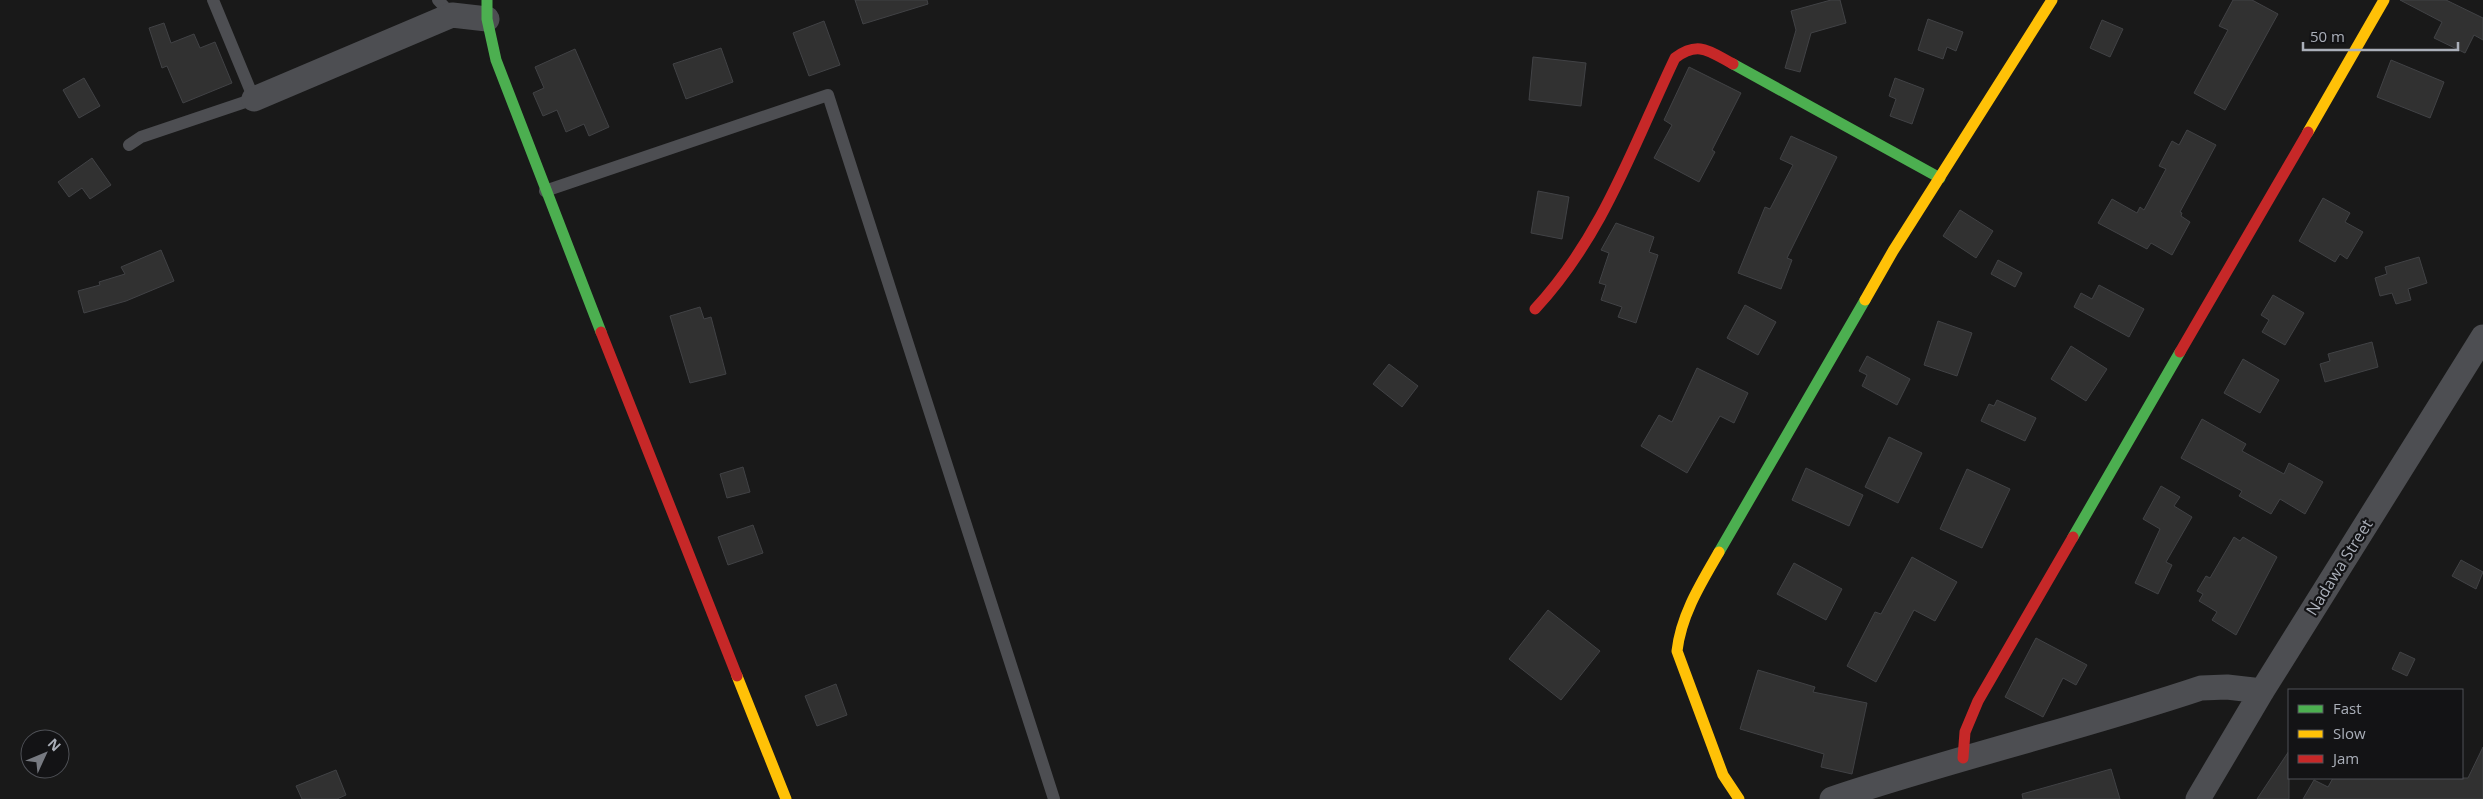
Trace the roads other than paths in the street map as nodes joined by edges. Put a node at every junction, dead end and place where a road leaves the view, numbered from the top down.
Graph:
1 (213, 0) edge
2 (2052, 0) edge
3 (2384, 0) edge
4 (445, 7) edge
5 (487, 10) edge
6 (254, 98) junction
7 (129, 145) dead end
8 (1940, 178) junction
9 (545, 192) junction
10 (1535, 309) dead end
11 (2483, 337) edge
12 (2262, 691) junction
13 (1963, 758) junction
14 (786, 799) edge
15 (1054, 799) edge
16 (1739, 799) edge
17 (1832, 799) edge
18 (2198, 799) edge

1 - 6 lane
2 - 8 street
3 - 13 street
4 - 5 street
4 - 6 street
5 - 9 street
6 - 7 lane
8 - 10 street
8 - 16 street
9 - 14 street
9 - 15 lane
11 - 12 street, Nadawa Street
12 - 13 street
12 - 18 street, Nadawa Street
13 - 17 street

